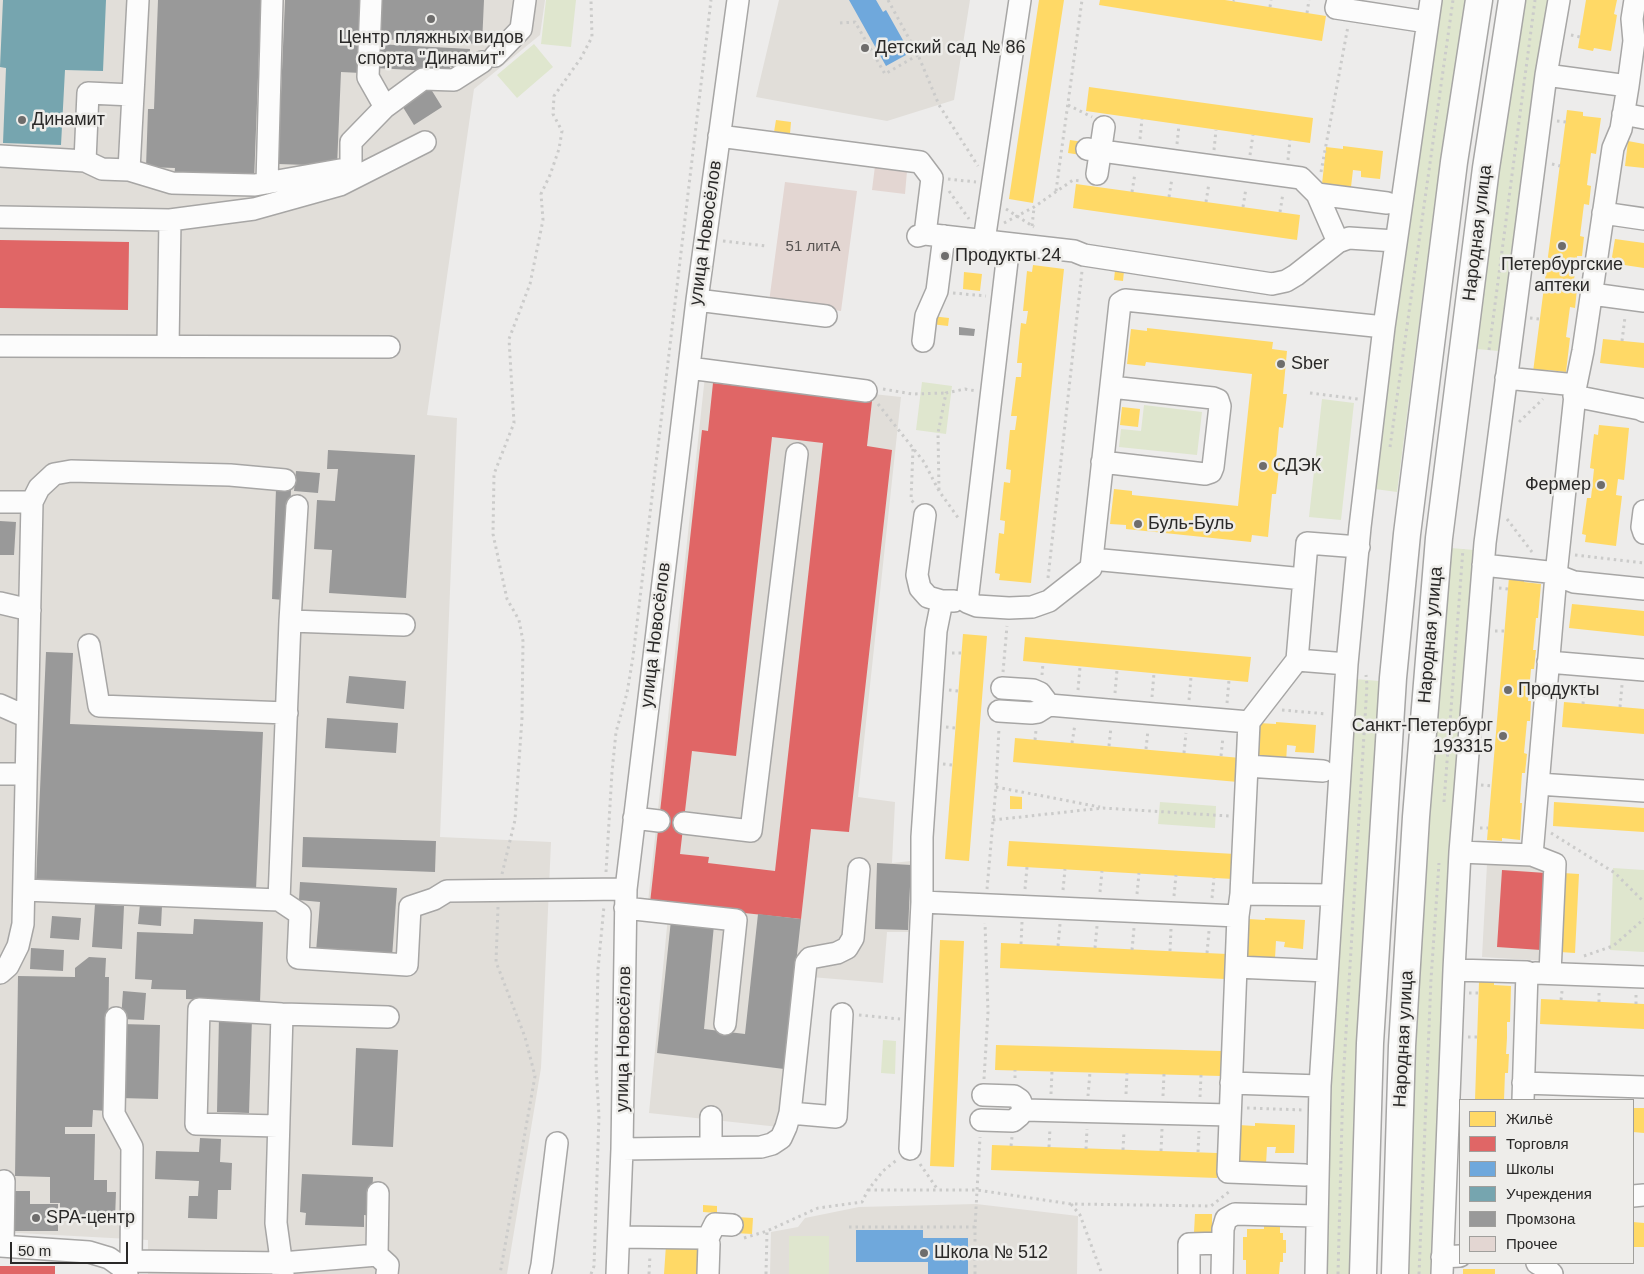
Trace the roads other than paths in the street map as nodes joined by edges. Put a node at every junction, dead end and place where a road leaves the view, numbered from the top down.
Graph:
1 (138, 0) edge
2 (272, 0) edge
3 (371, 0) edge
4 (525, 0) edge
5 (738, 0) edge
6 (1020, 0) edge
7 (1431, 0) edge
8 (1479, 0) edge
9 (1512, 0) edge
10 (1558, 0) edge
11 (1635, 0) edge
12 (1344, 5) edge
13 (1427, 22) junction
14 (1546, 75) junction
15 (1628, 86) junction
16 (133, 95) junction
17 (385, 107) junction
18 (1623, 114) junction
19 (1644, 118) edge
20 (1100, 123) road end
21 (719, 136) junction
22 (426, 142) dead end
23 (1094, 150) junction
24 (0, 156) edge
25 (85, 161) junction
26 (129, 170) junction
27 (1093, 178) road end
28 (267, 183) junction
29 (1317, 194) junction
30 (1387, 202) dead end
31 (1603, 213) junction
32 (0, 217) edge
33 (1644, 219) edge
34 (170, 220) junction
35 (929, 235) junction
36 (984, 237) junction
37 (1395, 241) junction
38 (1338, 242) junction
39 (1009, 244) junction
40 (1592, 294) junction
41 (697, 300) junction
42 (1635, 300) edge
43 (826, 316) dead end
44 (1384, 326) junction
45 (923, 341) dead end
46 (0, 346) edge
47 (168, 346) junction
48 (389, 347) dead end
49 (689, 368) junction
50 (1506, 378) junction
51 (1111, 387) junction
52 (1570, 388) junction
53 (866, 391) road end
54 (1644, 411) edge
55 (797, 454) dead end
56 (1102, 462) junction
57 (285, 480) dead end
58 (0, 502) edge
59 (32, 502) junction
60 (297, 506) dead end
61 (1644, 511) edge
62 (924, 514) road end
63 (1644, 533) edge
64 (1359, 547) junction
65 (1092, 559) junction
66 (1483, 565) junction
67 (1552, 574) junction
68 (1304, 579) junction
69 (1644, 589) edge
70 (942, 601) junction
71 (967, 602) junction
72 (0, 603) edge
73 (30, 610) junction
74 (290, 621) junction
75 (404, 625) dead end
76 (89, 645) dead end
77 (1297, 660) junction
78 (1548, 662) junction
79 (1347, 664) junction
80 (1644, 670) edge
81 (1002, 688) road end
82 (0, 705) edge
83 (1049, 705) junction
84 (999, 711) road end
85 (287, 713) junction
86 (1254, 715) junction
87 (28, 717) junction
88 (1247, 766) junction
89 (1324, 771) dead end
90 (0, 774) edge
91 (26, 774) junction
92 (1538, 784) junction
93 (1644, 791) edge
94 (634, 818) junction
95 (659, 821) dead end
96 (684, 823) dead end
97 (1460, 852) junction
98 (1532, 855) junction
99 (859, 870) dead end
100 (24, 890) junction
101 (1240, 894) junction
102 (1332, 895) junction
103 (626, 898) junction
104 (279, 900) junction
105 (922, 902) junction
106 (1238, 916) junction
107 (1236, 967) junction
108 (1454, 970) junction
109 (1327, 971) junction
110 (1527, 972) junction
111 (0, 973) edge
112 (1550, 974) junction
113 (1644, 977) edge
114 (282, 1014) junction
115 (842, 1014) road end
116 (388, 1016) dead end
117 (116, 1018) dead end
118 (725, 1024) dead end
119 (1231, 1083) junction
120 (1320, 1086) junction
121 (1644, 1087) edge
122 (1523, 1092) edge
123 (983, 1095) road end
124 (1024, 1110) junction
125 (1230, 1111) junction
126 (790, 1114) junction
127 (711, 1117) dead end
128 (981, 1120) road end
129 (278, 1126) junction
130 (558, 1143) dead end
131 (711, 1147) junction
132 (622, 1149) junction
133 (910, 1149) road end
134 (1305, 1175) dead end
135 (4, 1181) dead end
136 (378, 1193) dead end
137 (1316, 1216) junction
138 (737, 1232) road end
139 (619, 1237) junction
140 (707, 1240) junction
141 (1222, 1244) junction
142 (1, 1246) edge
143 (377, 1255) junction
144 (1448, 1262) edge
145 (1539, 1264) edge
146 (127, 1268) edge
147 (282, 1268) edge
148 (387, 1274) edge
149 (540, 1274) edge
150 (617, 1274) edge
151 (708, 1274) edge
152 (1189, 1274) edge
153 (1222, 1274) edge
154 (1316, 1274) edge
155 (1363, 1274) edge
156 (1395, 1274) edge
157 (1552, 1274) edge

1 - 16 street
2 - 28 street
3 - 17 street
4 - 17 street
5 - 21 street, улица Новосёлов
6 - 36 street
7 - 13 street
8 - 155 main road, Народная улица
9 - 156 main road, Народная улица
10 - 14 street
11 - 15 street
12 - 13 street
13 - 37 street
14 - 15 street
14 - 50 street
15 - 18 street
16 - 25 street
16 - 26 street
17 - 28 street
18 - 19 street
18 - 31 street
20 - 23 street
21 - 35 street
21 - 41 street, улица Новосёлов
22 - 34 street
23 - 27 street
23 - 29 street
24 - 25 street
25 - 26 street
26 - 28 street
29 - 30 street
29 - 38 street
31 - 33 street
31 - 40 street
32 - 34 street
34 - 47 street
35 - 36 street
35 - 45 street
36 - 39 street
37 - 38 street
37 - 44 street
38 - 39 street
39 - 71 street
40 - 42 street
40 - 52 street
41 - 43 street
41 - 49 street, улица Новосёлов
44 - 51 street
44 - 64 street
46 - 47 street
47 - 48 street
49 - 53 street
49 - 94 street, улица Новосёлов
50 - 52 street
50 - 66 street
51 - 56 street
51 - 56 street
52 - 54 street
52 - 67 street
55 - 96 street
56 - 65 street
57 - 59 street
58 - 59 street
59 - 73 street
60 - 74 street
61 - 63 street
62 - 70 street
64 - 68 street
64 - 79 street
65 - 68 street
65 - 71 street
66 - 67 street
66 - 97 street
67 - 69 street
67 - 78 street
68 - 77 street
70 - 71 street
70 - 105 street
72 - 73 street
73 - 87 street
74 - 75 street
74 - 85 street
76 - 85 street
77 - 79 street
77 - 86 street
78 - 80 street
78 - 92 street
79 - 102 street
81 - 83 street
82 - 87 street
83 - 84 street
83 - 86 street
85 - 104 street
86 - 88 street
87 - 91 street
88 - 89 street
88 - 101 street
90 - 91 street
91 - 100 street
92 - 93 street
92 - 98 street
94 - 95 street
94 - 103 street, улица Новосёлов
97 - 98 street
97 - 108 street
98 - 112 street
99 - 126 street
100 - 104 street
100 - 111 street
101 - 102 street
101 - 106 street
102 - 109 street
103 - 104 street
103 - 118 street
103 - 132 street, улица Новосёлов
105 - 106 street
105 - 133 street
106 - 107 street
107 - 109 street
107 - 119 street
108 - 110 street
108 - 144 street
109 - 120 street
110 - 112 street
110 - 122 street
112 - 113 street
114 - 116 street
114 - 129 street
114 - 129 street
115 - 126 street
117 - 146 street
119 - 120 street
119 - 125 street
120 - 137 street
121 - 122 street
123 - 124 street
124 - 125 street
124 - 128 street
125 - 134 street
126 - 131 street
127 - 131 street
129 - 147 street
130 - 149 street
131 - 132 street
132 - 139 street, улица Новосёлов
135 - 142 street
136 - 143 street
137 - 141 street
137 - 154 street
138 - 140 street
139 - 140 street
139 - 150 street, улица Новосёлов
140 - 151 street
141 - 152 street
141 - 153 street
142 - 146 street
143 - 147 street
143 - 148 street
145 - 157 street
146 - 147 street

